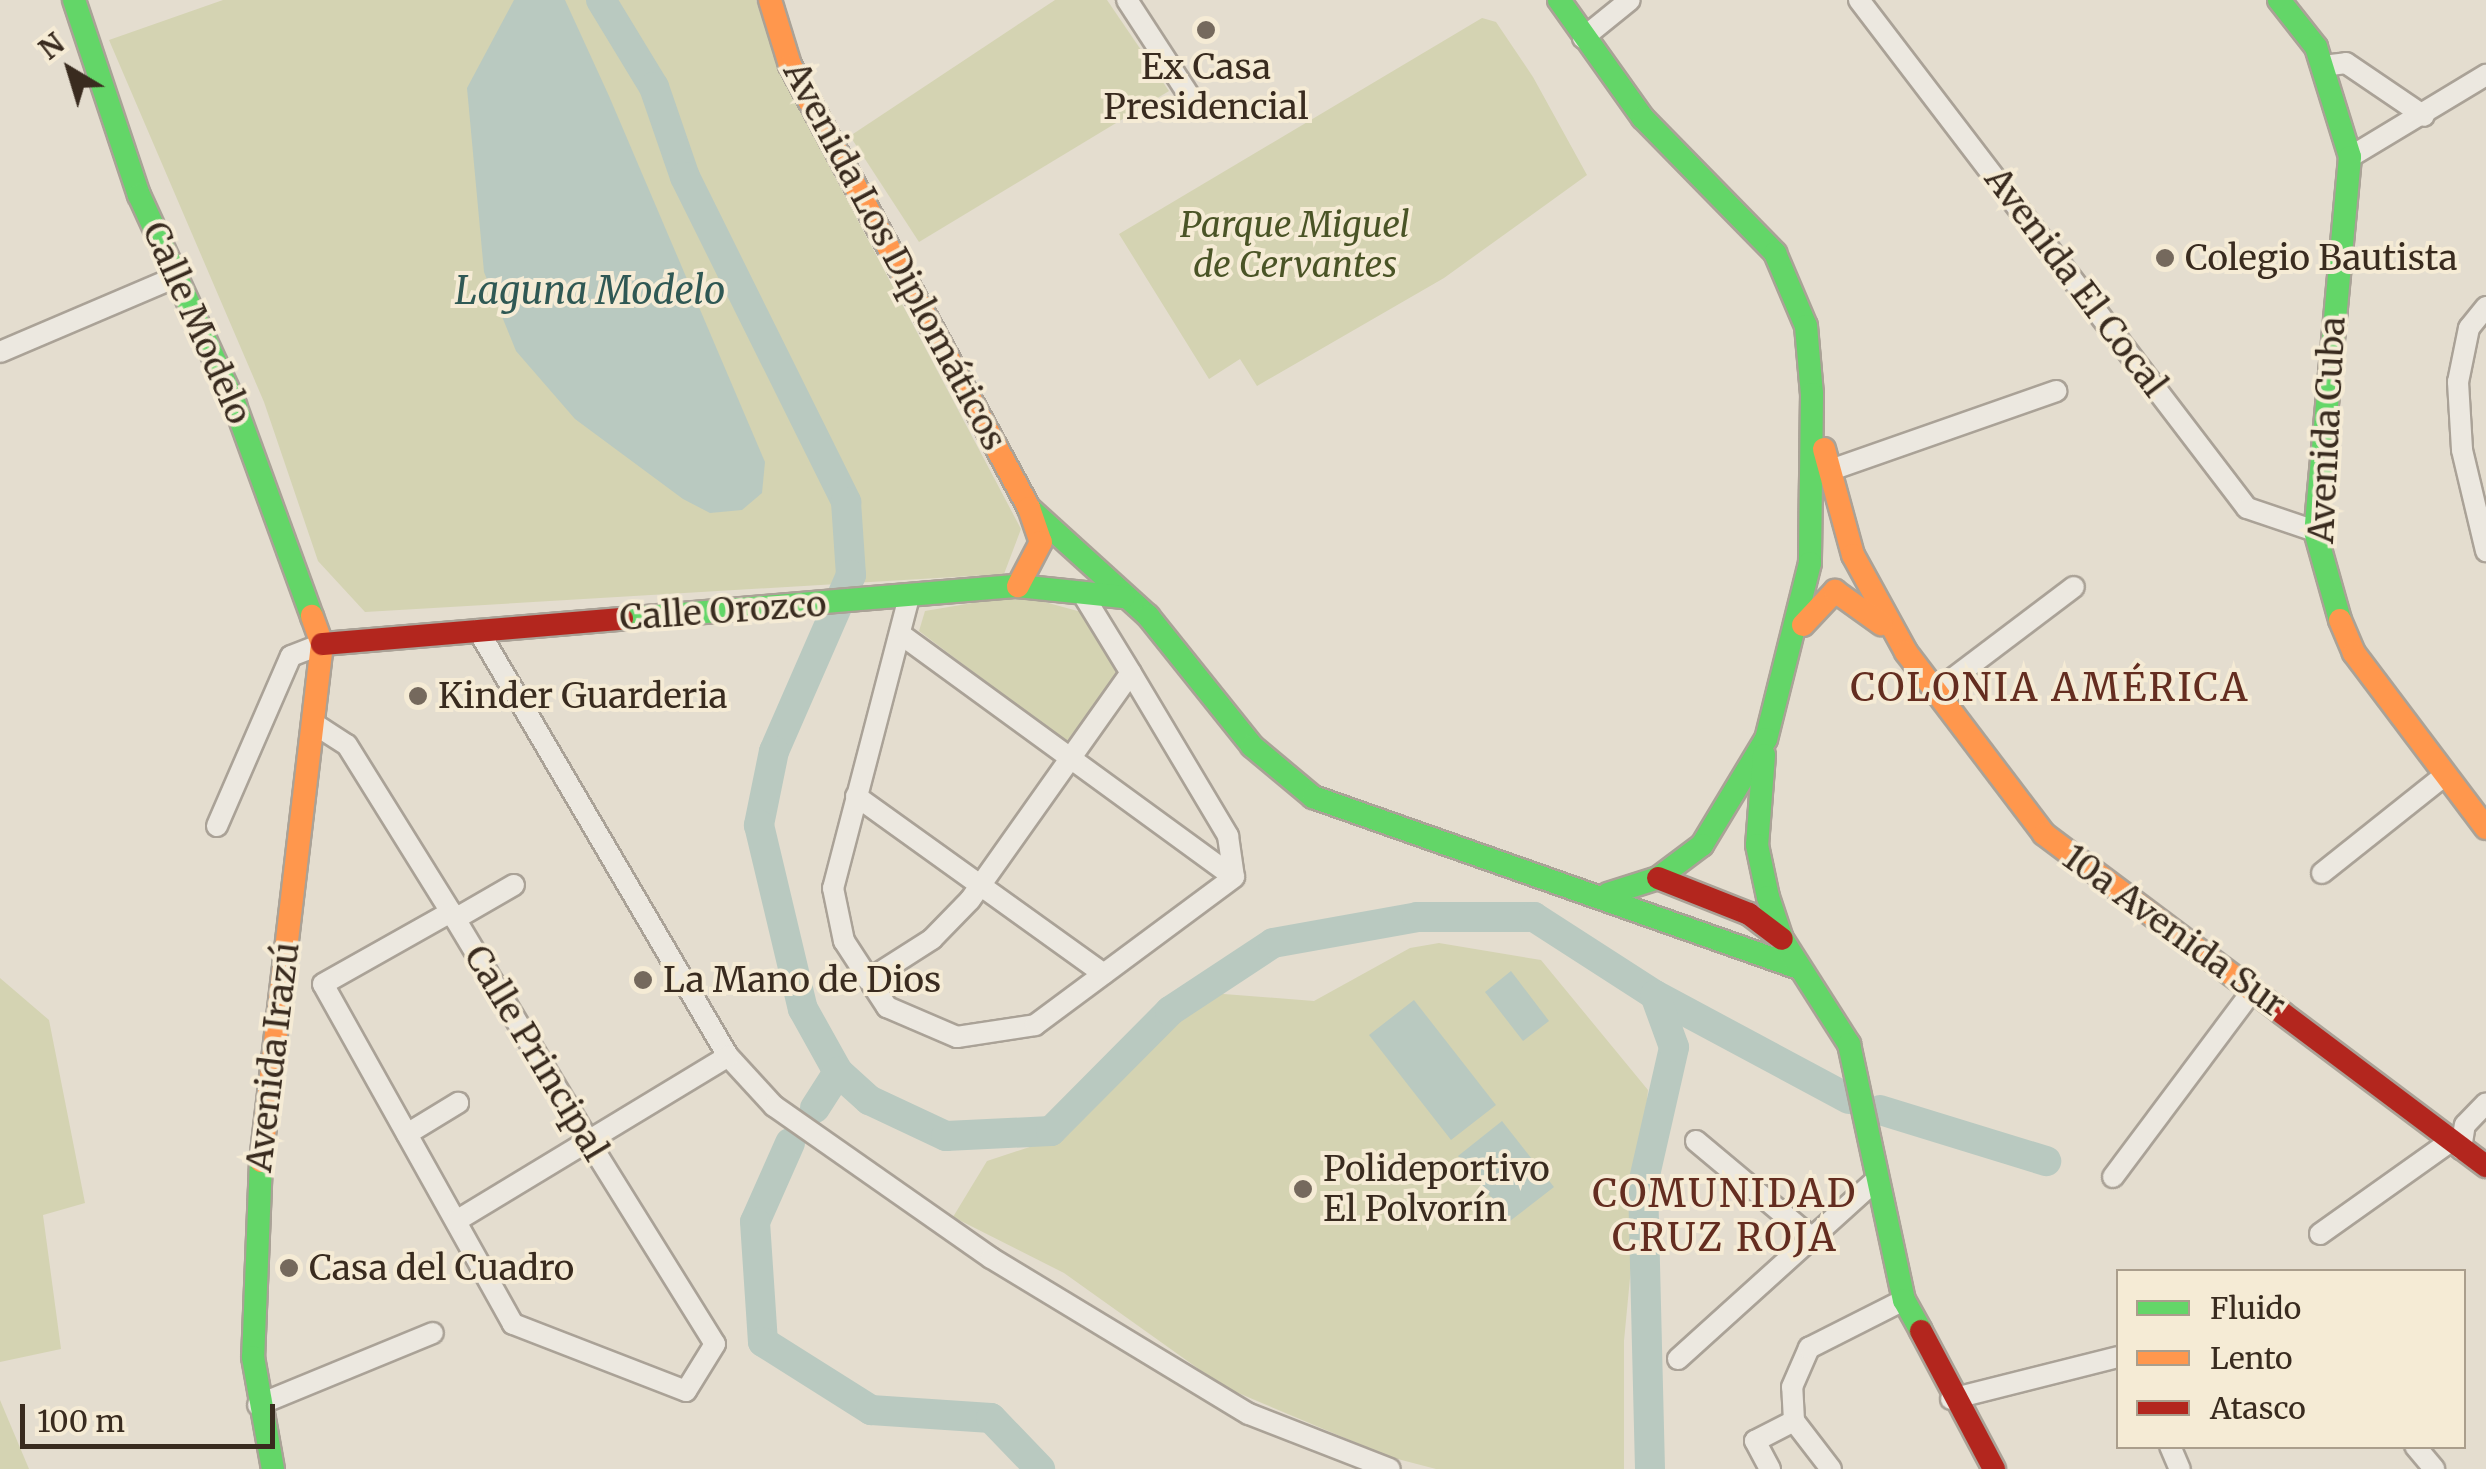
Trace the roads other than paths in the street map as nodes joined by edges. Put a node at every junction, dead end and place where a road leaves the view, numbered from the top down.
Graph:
1 (74, 0) edge
2 (770, 0) edge
3 (1127, 0) edge
4 (1559, 0) edge
5 (1630, 0) edge
6 (1859, 0) edge
7 (2279, 0) edge
8 (1583, 38) junction
9 (2323, 66) junction
10 (2486, 75) edge
11 (1188, 94) dead end
12 (2424, 116) junction
13 (2350, 157) junction
14 (178, 276) junction
15 (2486, 307) edge
16 (0, 352) edge
17 (2056, 391) dead end
18 (1812, 394) junction
19 (1828, 471) junction
20 (1030, 508) junction
21 (2315, 531) junction
22 (2486, 551) edge
23 (1018, 586) junction
24 (2074, 587) dead end
25 (1082, 593) junction
26 (910, 597) junction
27 (1123, 597) junction
28 (478, 630) junction
29 (1799, 630) junction
30 (904, 636) junction
31 (322, 644) junction
32 (1906, 652) junction
33 (1132, 672) junction
34 (1935, 692) junction
35 (319, 727) junction
36 (1766, 739) junction
37 (1070, 757) junction
38 (2444, 776) junction
39 (856, 796) junction
40 (217, 826) dead end
41 (2486, 828) edge
42 (2322, 873) dead end
43 (1234, 877) junction
44 (1658, 878) junction
45 (981, 884) junction
46 (514, 886) dead end
47 (1608, 894) junction
48 (1646, 910) junction
49 (453, 915) junction
50 (1782, 939) junction
51 (1799, 968) junction
52 (1104, 974) junction
53 (868, 980) junction
54 (2253, 990) junction
55 (728, 1056) junction
56 (2486, 1103) edge
57 (458, 1104) dead end
58 (407, 1134) junction
59 (588, 1140) junction
60 (1696, 1141) dead end
61 (2456, 1145) junction
62 (2486, 1166) edge
63 (2113, 1177) dead end
64 (1875, 1180) junction
65 (456, 1221) junction
66 (2320, 1234) dead end
67 (1811, 1237) junction
68 (1904, 1300) junction
69 (434, 1333) dead end
70 (2116, 1358) edge
71 (1678, 1360) dead end
72 (1951, 1399) junction
73 (258, 1405) junction
74 (1794, 1421) junction
75 (2417, 1449) edge
76 (273, 1469) edge
77 (1390, 1469) edge
78 (1770, 1469) edge
79 (1831, 1469) edge
80 (1994, 1469) edge
81 (2434, 1469) edge

1 - 14 main road, Calle Modelo
2 - 20 main road, Avenida Los Diplomáticos
3 - 11 street
4 - 8 main road, 10a Avenida Sur
5 - 8 street
6 - 21 street, Avenida El Cocal
7 - 9 main road, Avenida Cuba
8 - 18 main road, 10a Avenida Sur
9 - 12 street
9 - 13 main road, Avenida Cuba
10 - 12 street
12 - 13 street
13 - 21 main road, Avenida Cuba
14 - 16 street
14 - 31 main road, Calle Modelo
15 - 22 street
17 - 19 street
18 - 19 main road, 10a Avenida Sur
18 - 29 main road, 10a Avenida Sur
19 - 32 main road, 10a Avenida Sur
20 - 23 main road, Avenida Los Diplomáticos
20 - 27 main road, Avenida Los Diplomáticos
21 - 38 main road, Avenida Cuba
23 - 25 main road, Calle Orozco
23 - 26 main road, Calle Orozco
24 - 34 street
25 - 27 main road, Calle Orozco
25 - 33 street
26 - 28 main road, Calle Orozco
26 - 30 street
27 - 47 main road, Avenida Los Diplomáticos
28 - 31 main road, Calle Orozco
28 - 55 street
29 - 32 main road, 10a Avenida Sur
29 - 36 main road
30 - 37 street
30 - 39 street
31 - 35 main road, Avenida Irazú
31 - 40 street
32 - 34 main road, 10a Avenida Sur
33 - 37 street
33 - 43 street
34 - 54 main road, 10a Avenida Sur
35 - 49 street, Calle Principal
35 - 73 main road, Avenida Irazú
36 - 44 main road
36 - 50 main road
37 - 43 street
37 - 45 street
38 - 41 main road, Avenida Cuba
38 - 42 street
39 - 45 street
39 - 53 street
43 - 52 street
44 - 47 main road
44 - 48 main road
44 - 50 main road
45 - 52 street
45 - 53 street
46 - 49 street
47 - 48 main road, Avenida Los Diplomáticos
48 - 51 main road, Avenida Los Diplomáticos
49 - 58 street
49 - 59 street, Calle Principal
50 - 51 main road
51 - 64 main road
52 - 53 street
54 - 61 main road, 10a Avenida Sur
54 - 63 street
55 - 59 street
55 - 77 street
56 - 61 street
57 - 58 street
58 - 65 street
59 - 65 street
59 - 65 street, Calle Principal
60 - 67 street
61 - 62 main road, 10a Avenida Sur
61 - 66 street
64 - 67 street
64 - 68 main road
67 - 71 street
68 - 72 main road
68 - 74 street
69 - 73 street
70 - 72 street
72 - 80 main road
73 - 76 main road, Avenida Irazú
74 - 78 street
74 - 79 street
75 - 81 street

